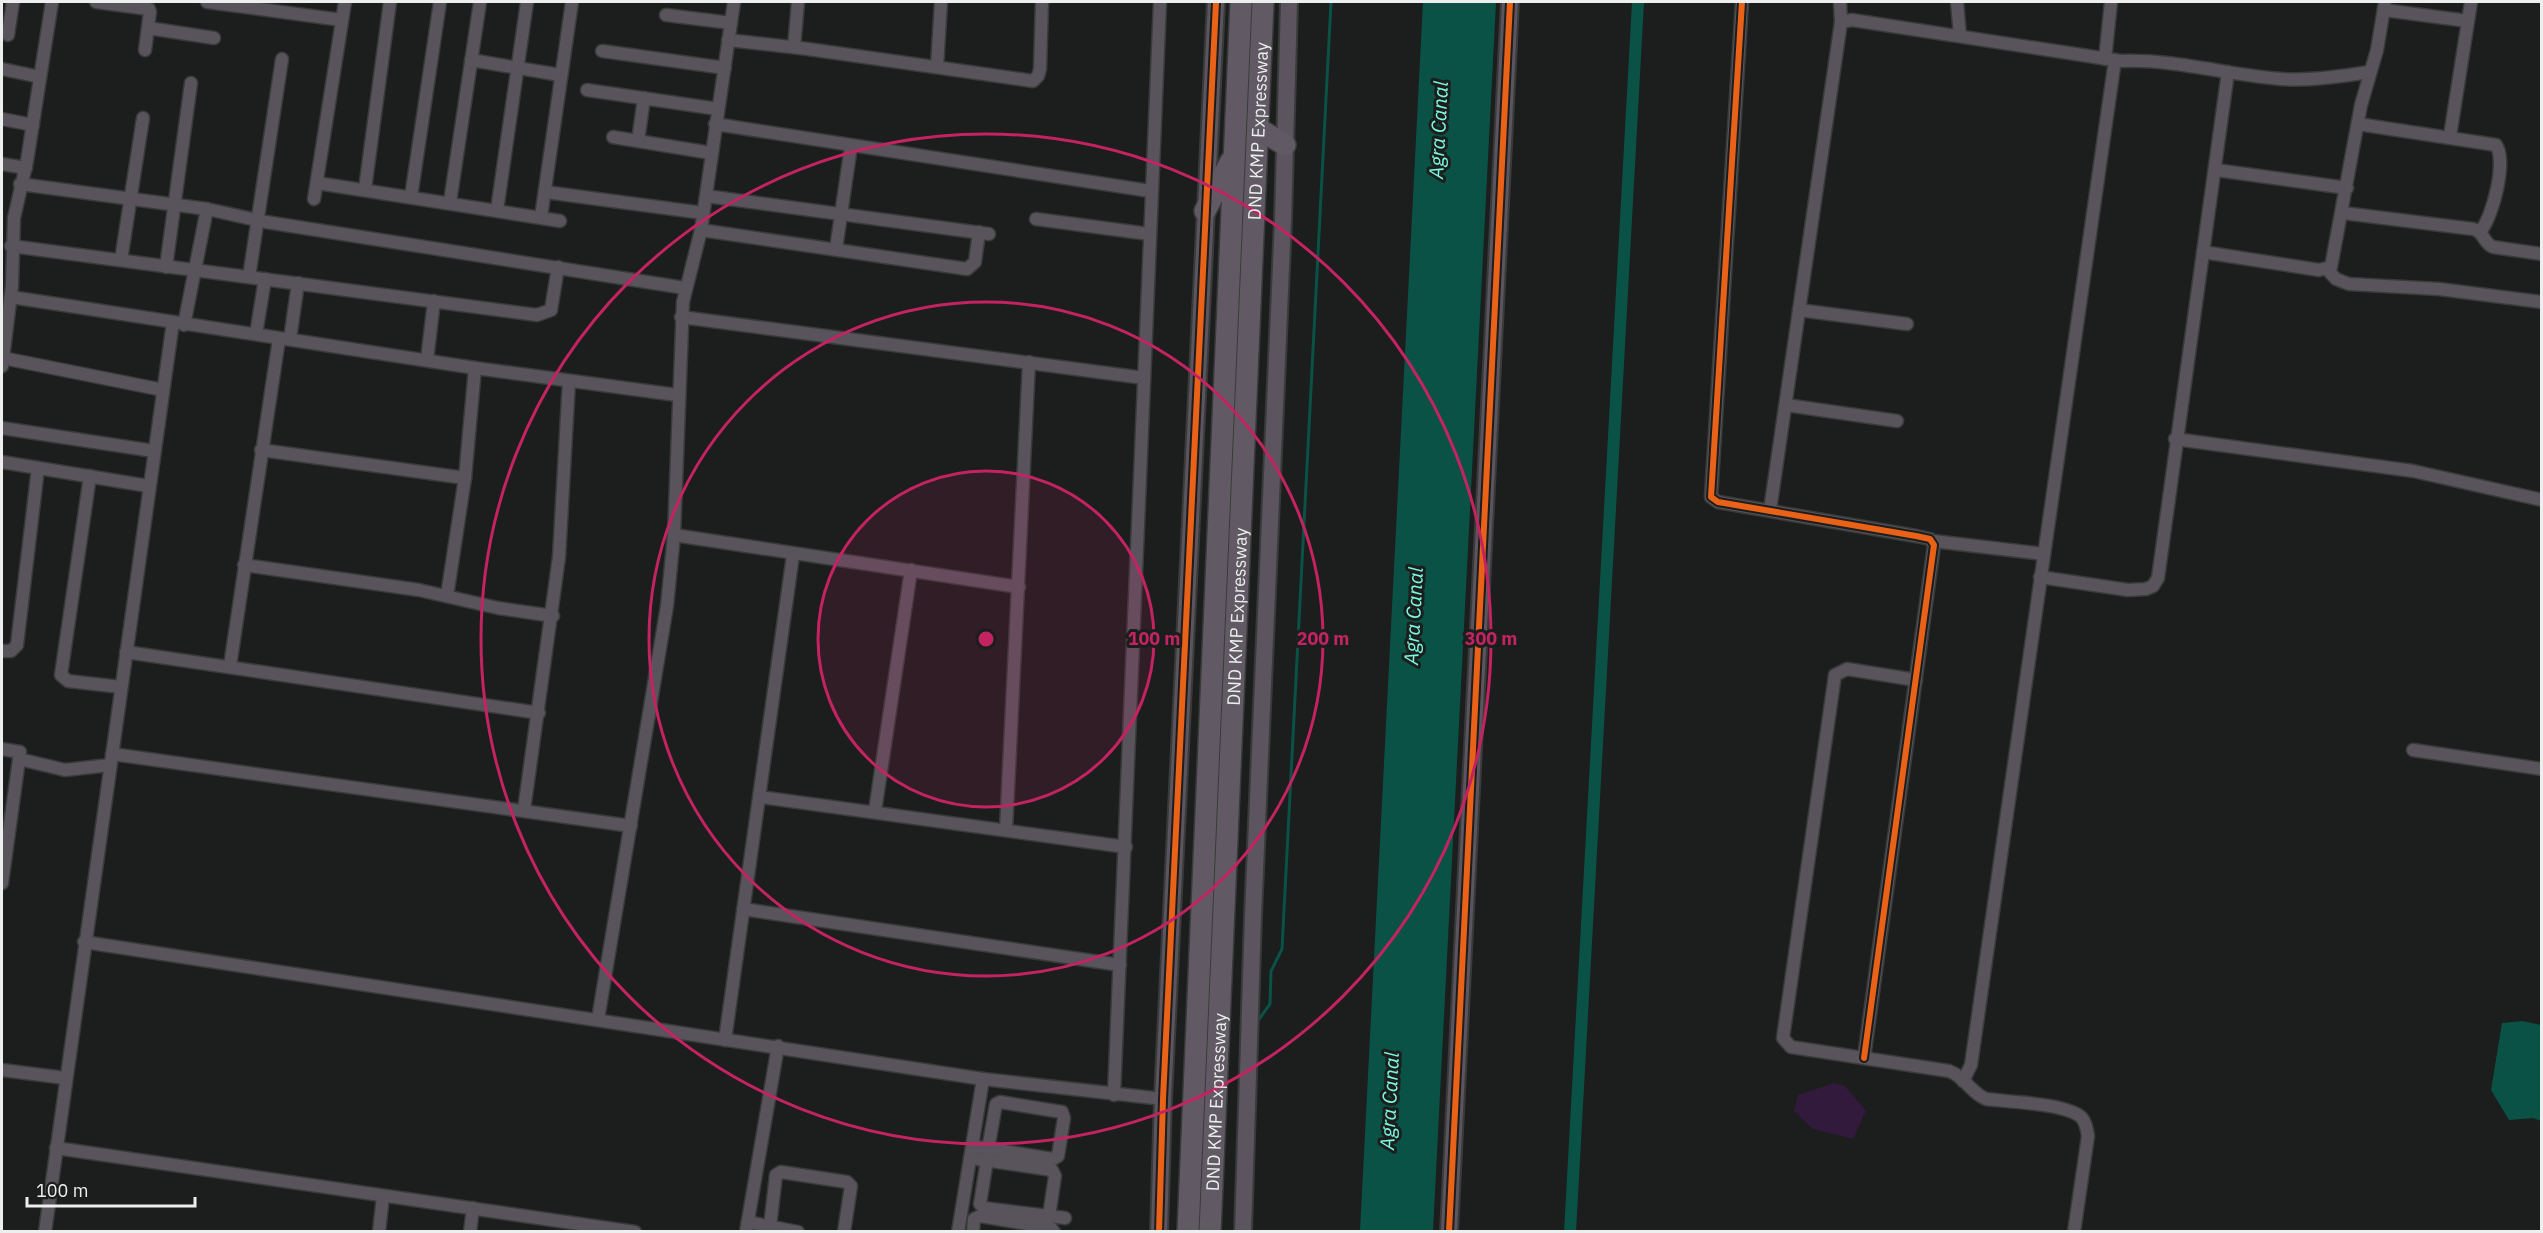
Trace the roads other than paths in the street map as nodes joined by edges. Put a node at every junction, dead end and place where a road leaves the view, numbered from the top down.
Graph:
1 (14, 2) edge
2 (52, 2) edge
3 (96, 2) edge
4 (207, 2) edge
5 (345, 2) edge
6 (390, 2) edge
7 (440, 2) edge
8 (480, 2) edge
9 (526, 2) edge
10 (572, 2) edge
11 (734, 2) edge
12 (798, 2) edge
13 (941, 2) edge
14 (1042, 2) edge
15 (1160, 2) edge
16 (1216, 2) edge
17 (1241, 2) edge
18 (1263, 2) edge
19 (1288, 2) edge
20 (1510, 2) edge
21 (1742, 2) edge
22 (1840, 2) edge
23 (1957, 2) edge
24 (2111, 2) edge
25 (2471, 2) edge
26 (2384, 6) edge
27 (666, 15) dead end
28 (342, 20) junction
29 (2468, 21) junction
30 (1841, 22) junction
31 (731, 23) junction
32 (148, 28) junction
33 (8, 35) dead end
34 (1960, 36) junction
35 (214, 38) dead end
36 (728, 40) junction
37 (794, 47) junction
38 (145, 50) dead end
39 (602, 51) dead end
40 (282, 59) dead end
41 (2110, 59) junction
42 (471, 60) junction
43 (937, 67) junction
44 (515, 68) junction
45 (725, 68) junction
46 (2, 69) edge
47 (2228, 72) junction
48 (2370, 72) junction
49 (560, 75) junction
50 (40, 77) junction
51 (191, 83) dead end
52 (587, 90) dead end
53 (644, 98) junction
54 (718, 110) junction
55 (143, 118) dead end
56 (2, 119) edge
57 (715, 124) junction
58 (2358, 124) junction
59 (33, 125) junction
60 (1259, 129) junction
61 (2450, 136) junction
62 (613, 137) dead end
63 (638, 141) junction
64 (1285, 145) junction
65 (851, 146) junction
66 (711, 153) junction
67 (1234, 155) junction
68 (2, 164) edge
69 (26, 168) junction
70 (2216, 170) junction
71 (317, 183) junction
72 (20, 184) junction
73 (2347, 188) junction
74 (365, 189) junction
75 (1150, 191) junction
76 (545, 192) junction
77 (706, 196) junction
78 (411, 197) junction
79 (132, 199) junction
80 (314, 199) dead end
81 (450, 202) junction
82 (173, 204) junction
83 (207, 209) junction
84 (497, 210) junction
85 (1205, 211) junction
86 (703, 213) junction
87 (2343, 213) junction
88 (840, 214) junction
89 (541, 217) junction
90 (257, 219) junction
91 (1036, 219) dead end
92 (560, 221) dead end
93 (701, 230) junction
94 (2480, 232) junction
95 (1149, 234) junction
96 (11, 246) junction
97 (836, 249) junction
98 (2203, 252) junction
99 (2541, 254) edge
100 (121, 260) junction
101 (166, 267) junction
102 (558, 267) junction
103 (2328, 269) junction
104 (196, 270) junction
105 (249, 277) junction
106 (265, 279) junction
107 (298, 283) junction
108 (685, 288) junction
109 (11, 297) junction
110 (434, 301) junction
111 (2541, 302) edge
112 (1799, 310) junction
113 (681, 317) junction
114 (178, 323) junction
115 (1907, 324) dead end
116 (256, 334) junction
117 (284, 339) junction
118 (427, 360) junction
119 (2, 362) edge
120 (1029, 362) junction
121 (475, 368) junction
122 (1144, 378) junction
123 (569, 381) junction
124 (163, 390) junction
125 (677, 395) junction
126 (1786, 405) junction
127 (1897, 421) dead end
128 (2, 428) edge
129 (2175, 439) junction
130 (261, 450) junction
131 (154, 451) junction
132 (2, 462) edge
133 (38, 468) junction
134 (90, 476) junction
135 (465, 478) junction
136 (148, 486) junction
137 (2541, 500) edge
138 (1770, 510) junction
139 (674, 535) junction
140 (1933, 541) junction
141 (2043, 554) junction
142 (793, 555) junction
143 (244, 565) junction
144 (911, 570) junction
145 (2040, 577) junction
146 (1019, 587) junction
147 (447, 596) junction
148 (553, 616) junction
149 (2, 651) edge
150 (126, 652) junction
151 (230, 666) junction
152 (1916, 680) junction
153 (121, 687) junction
154 (539, 713) junction
155 (2, 749) edge
156 (2413, 750) dead end
157 (19, 759) junction
158 (111, 759) junction
159 (2541, 769) edge
160 (760, 797) junction
161 (525, 810) junction
162 (875, 811) junction
163 (6, 817) edge
164 (631, 826) junction
165 (1006, 830) junction
166 (1126, 847) junction
167 (2, 868) edge
168 (2, 883) edge
169 (743, 909) junction
170 (84, 942) junction
171 (1120, 965) junction
172 (598, 1019) junction
173 (725, 1040) junction
174 (778, 1046) junction
175 (1864, 1058) junction
176 (2, 1070) edge
177 (65, 1078) junction
178 (983, 1079) junction
179 (1963, 1081) junction
180 (1114, 1095) junction
181 (1163, 1099) junction
182 (56, 1148) junction
183 (971, 1152) junction
184 (987, 1155) junction
185 (383, 1196) junction
186 (473, 1208) junction
187 (1049, 1216) junction
188 (1065, 1218) dead end
189 (562, 1226) edge
190 (770, 1226) junction
191 (747, 1227) edge
192 (45, 1232) edge
193 (379, 1232) edge
194 (470, 1232) edge
195 (635, 1232) edge
196 (798, 1232) edge
197 (844, 1232) edge
198 (958, 1232) edge
199 (973, 1232) edge
200 (1053, 1232) edge
201 (1159, 1232) edge
202 (1188, 1232) edge
203 (1210, 1232) edge
204 (1243, 1232) edge
205 (1449, 1232) edge
206 (2074, 1232) edge

1 - 33 street
2 - 50 street
3 - 32 street
4 - 28 street
5 - 28 street
6 - 74 street
7 - 78 street
8 - 42 street
9 - 44 street
10 - 49 street
11 - 31 street
12 - 37 street
13 - 43 street
14 - 43 street
15 - 75 street
16 - 85 street
17 - 67 highway, DND KMP Expressway
18 - 60 highway, DND KMP Expressway
19 - 64 street
20 - 205 street
21 - 138 street
22 - 30 street
23 - 34 street
24 - 41 street
25 - 29 street
26 - 29 street
26 - 48 street
27 - 31 street
28 - 71 street
29 - 61 street
30 - 34 street
30 - 112 street
31 - 36 street
32 - 35 street
32 - 38 street
34 - 41 street
36 - 37 street
36 - 45 street
37 - 43 street
39 - 45 street
40 - 90 street
41 - 47 street
41 - 141 street
42 - 44 street
42 - 81 street
44 - 49 street
44 - 84 street
45 - 54 street
46 - 50 street
47 - 48 street
47 - 70 street
48 - 58 street
49 - 76 street
50 - 59 street
51 - 82 street
52 - 53 street
53 - 54 street
53 - 63 street
54 - 57 street
55 - 79 street
56 - 59 street
57 - 65 street
57 - 66 street
58 - 61 street
58 - 73 street
59 - 69 street
60 - 64 highway
60 - 203 highway, DND KMP Expressway
61 - 94 street
62 - 63 street
63 - 66 street
64 - 204 street
65 - 75 street
65 - 88 street
66 - 77 street
67 - 85 highway
67 - 202 highway, DND KMP Expressway
68 - 69 street
69 - 72 street
70 - 73 street
70 - 98 street
71 - 74 street
71 - 80 street
72 - 79 street
72 - 96 street
73 - 87 street
74 - 78 street
75 - 95 street
76 - 86 street
76 - 89 street
77 - 86 street
77 - 88 street
78 - 81 street
79 - 82 street
79 - 100 street
81 - 84 street
82 - 83 street
82 - 101 street
83 - 90 street
83 - 104 street
84 - 89 street
85 - 181 street
86 - 93 street
87 - 94 street
87 - 103 street
88 - 97 street
88 - 97 street
89 - 92 street
90 - 102 street
90 - 105 street
91 - 95 street
93 - 97 street
93 - 108 street
94 - 99 street
95 - 122 street
96 - 100 street
96 - 109 street
98 - 103 street
98 - 129 street
100 - 101 street
101 - 104 street
102 - 108 street
102 - 110 street
103 - 111 street
104 - 105 street
104 - 114 street
105 - 106 street
106 - 107 street
106 - 116 street
107 - 110 street
107 - 117 street
108 - 113 street
109 - 114 street
109 - 119 street
110 - 118 street
112 - 115 street
112 - 126 street
113 - 120 street
113 - 125 street
114 - 116 street
114 - 124 street
116 - 117 street
117 - 118 street
117 - 130 street
118 - 121 street
119 - 124 street
120 - 122 street
120 - 146 street
121 - 123 street
121 - 135 street
122 - 166 street
123 - 125 street
123 - 148 street
124 - 131 street
125 - 139 street
126 - 127 street
126 - 138 street
128 - 131 street
129 - 137 street
129 - 145 street
130 - 135 street
130 - 143 street
131 - 136 street
132 - 133 street
133 - 134 street
133 - 149 street
134 - 136 street
134 - 153 street
135 - 147 street
136 - 150 street
138 - 140 street
139 - 142 street
139 - 164 street
140 - 141 street
140 - 152 street
141 - 145 street
142 - 144 street
142 - 160 street
143 - 147 street
143 - 151 street
144 - 146 street
144 - 162 street
145 - 179 street
146 - 165 street
147 - 148 street
148 - 154 street
150 - 151 street
150 - 153 street
151 - 154 street
152 - 175 street
152 - 175 street
153 - 158 street
154 - 161 street
155 - 157 street
156 - 159 street
157 - 158 street
157 - 163 street
158 - 161 street
158 - 170 street
160 - 162 street
160 - 169 street
161 - 164 street
162 - 165 street
163 - 167 street
164 - 172 street
165 - 166 street
166 - 171 street
167 - 168 street
169 - 171 street
169 - 173 street
170 - 172 street
170 - 177 street
171 - 180 street
172 - 173 street
173 - 174 street
174 - 178 street
174 - 191 street
175 - 179 street
176 - 177 street
177 - 182 street
178 - 180 street
178 - 183 street
179 - 206 street
180 - 181 street
181 - 201 street
182 - 185 street
182 - 192 street
183 - 184 street
183 - 198 street
184 - 184 street
184 - 187 street
184 - 187 street
185 - 186 street
185 - 193 street
186 - 189 street
186 - 194 street
187 - 188 street
189 - 195 street
190 - 191 street
190 - 196 street
190 - 197 street
199 - 200 street

